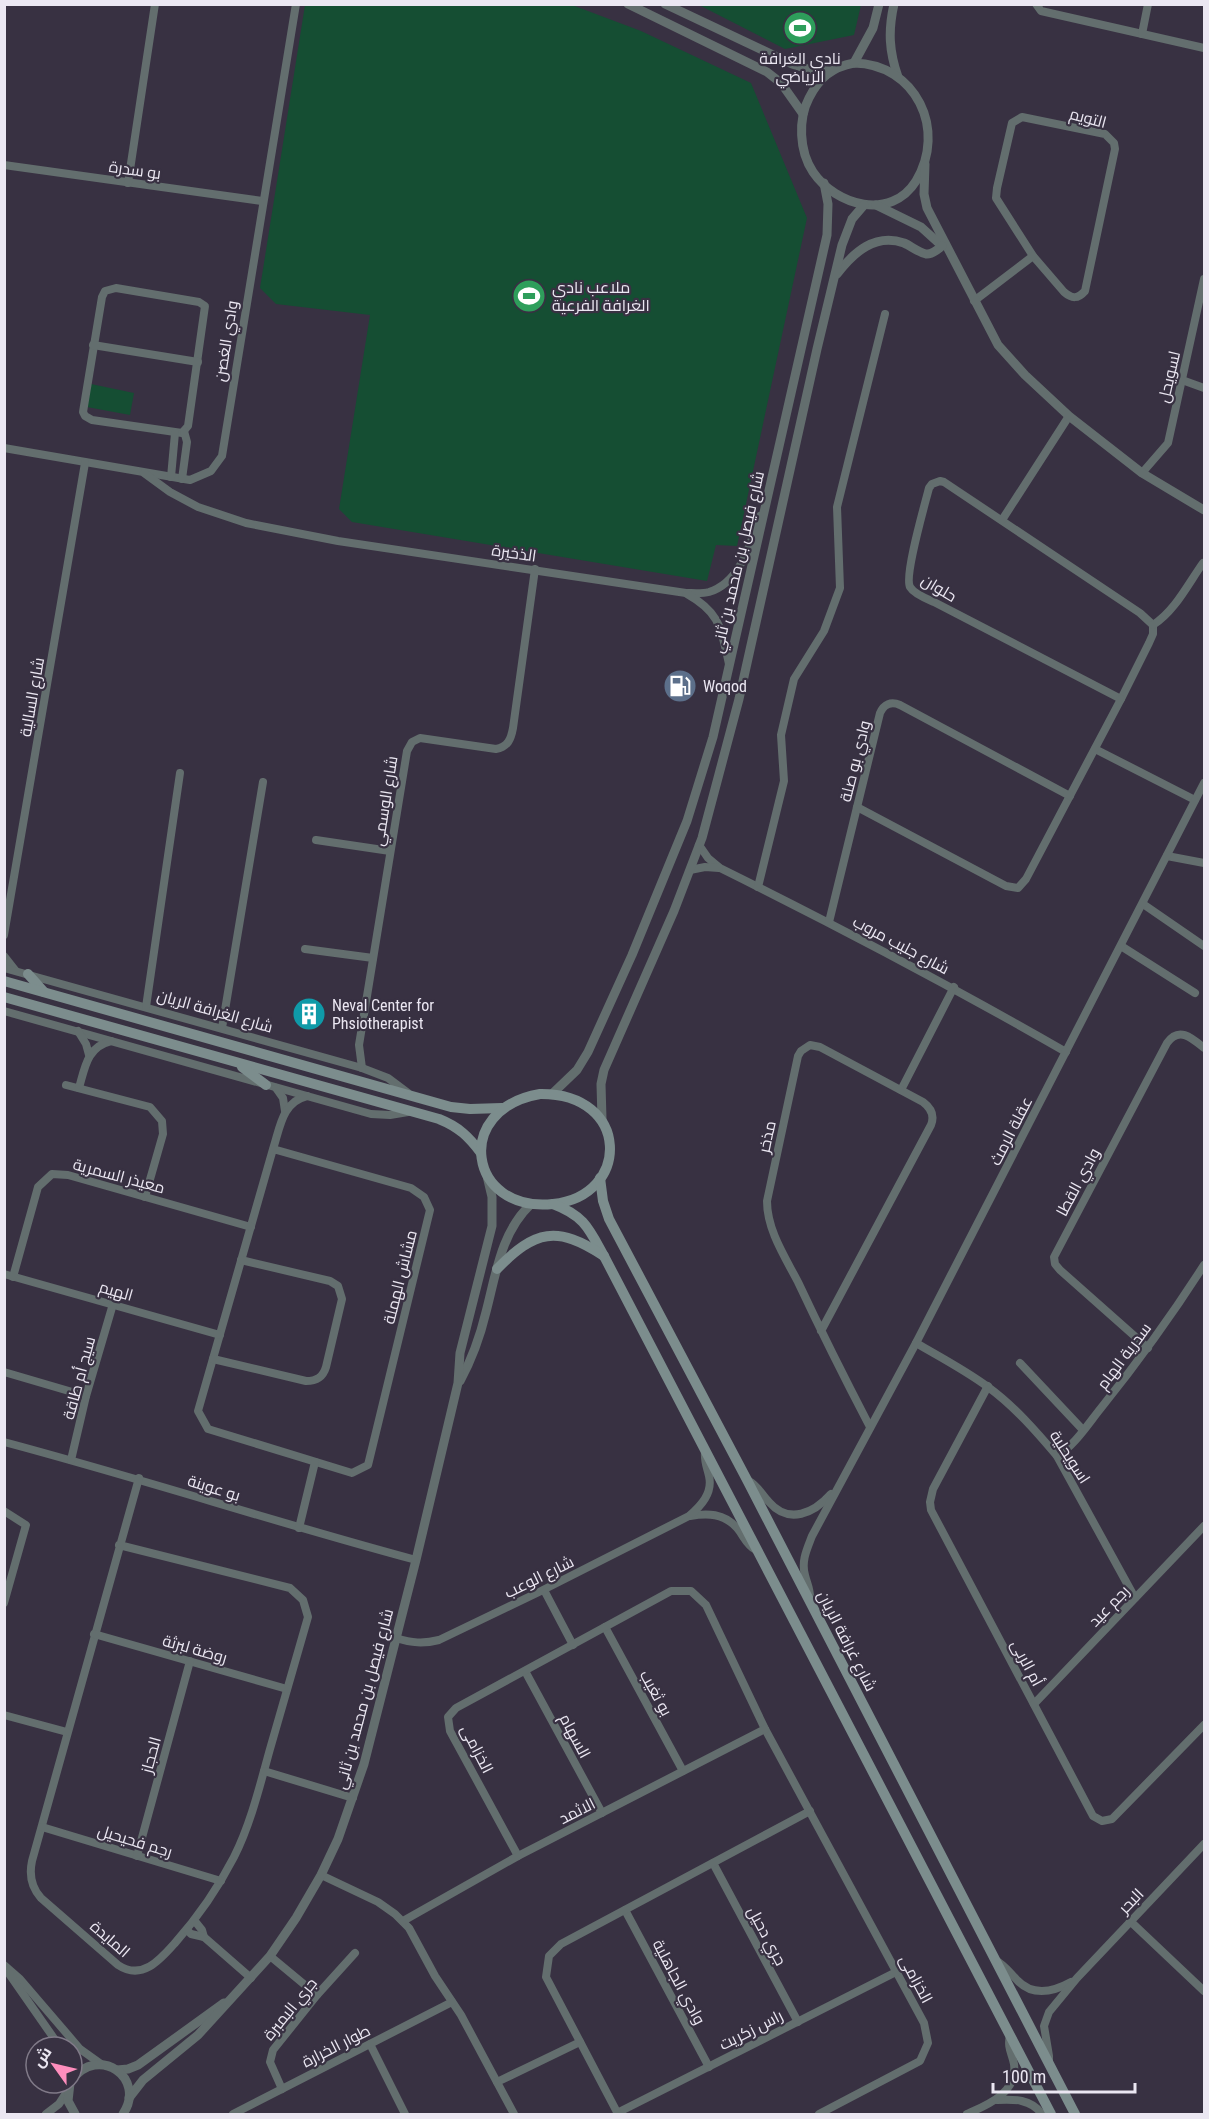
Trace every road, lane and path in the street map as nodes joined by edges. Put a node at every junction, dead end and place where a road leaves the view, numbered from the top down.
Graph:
1 (155, 4) edge
2 (296, 4) edge
3 (628, 4) edge
4 (665, 4) edge
5 (879, 4) edge
6 (894, 4) edge
7 (1036, 4) edge
8 (1148, 4) edge
9 (1142, 34) junction
10 (1204, 48) edge
11 (854, 63) junction
12 (831, 71) junction
13 (898, 77) junction
14 (803, 114) junction
15 (925, 164) junction
16 (4, 165) edge
17 (128, 183) junction
18 (824, 183) junction
19 (262, 201) junction
20 (864, 205) junction
21 (876, 205) junction
22 (942, 246) junction
23 (950, 254) junction
24 (1033, 256) junction
25 (834, 278) junction
26 (1204, 279) edge
27 (974, 301) junction
28 (885, 314) dead end
29 (93, 345) junction
30 (198, 362) junction
31 (1182, 380) junction
32 (1204, 388) edge
33 (1069, 416) junction
34 (184, 431) junction
35 (175, 433) junction
36 (4, 448) edge
37 (85, 463) junction
38 (1142, 472) junction
39 (144, 473) junction
40 (171, 477) junction
41 (182, 479) junction
42 (770, 489) junction
43 (1204, 510) edge
44 (1002, 520) junction
45 (1203, 563) dead end
46 (536, 569) junction
47 (686, 593) junction
48 (1153, 625) junction
49 (730, 666) junction
50 (1121, 699) junction
51 (1095, 749) junction
52 (180, 773) dead end
53 (263, 782) dead end
54 (1204, 783) edge
55 (1070, 796) junction
56 (1195, 800) junction
57 (857, 807) junction
58 (316, 840) dead end
59 (699, 845) junction
60 (390, 851) junction
61 (1167, 856) junction
62 (1204, 863) edge
63 (720, 868) junction
64 (690, 870) junction
65 (758, 887) junction
66 (1143, 904) junction
67 (829, 922) junction
68 (4, 935) edge
69 (1121, 946) junction
70 (1204, 946) edge
71 (305, 949) dead end
72 (4, 956) edge
73 (373, 958) junction
74 (4, 968) edge
75 (16, 971) junction
76 (28, 974) junction
77 (4, 981) edge
78 (954, 987) junction
79 (44, 992) junction
80 (1195, 993) dead end
81 (4, 997) edge
82 (146, 1007) junction
83 (4, 1011) edge
84 (222, 1028) junction
85 (78, 1032) junction
86 (111, 1041) junction
87 (1204, 1048) edge
88 (1066, 1052) junction
89 (89, 1055) junction
90 (237, 1063) junction
91 (362, 1068) junction
92 (66, 1085) dead end
93 (271, 1086) junction
94 (79, 1088) junction
95 (901, 1089) junction
96 (552, 1094) junction
97 (307, 1096) junction
98 (412, 1096) junction
99 (502, 1108) junction
100 (285, 1112) junction
101 (411, 1112) junction
102 (602, 1119) junction
103 (273, 1149) junction
104 (481, 1154) junction
105 (486, 1174) junction
106 (600, 1178) junction
107 (146, 1197) junction
108 (531, 1204) junction
109 (553, 1204) junction
110 (251, 1227) junction
111 (605, 1258) junction
112 (241, 1260) junction
113 (1204, 1265) edge
114 (497, 1269) junction
115 (4, 1274) edge
116 (13, 1277) junction
117 (113, 1304) junction
118 (466, 1330) junction
119 (821, 1331) junction
120 (480, 1334) junction
121 (220, 1335) junction
122 (916, 1343) junction
123 (1148, 1348) junction
124 (213, 1359) junction
125 (1020, 1363) dead end
126 (4, 1372) edge
127 (458, 1383) junction
128 (988, 1386) junction
129 (86, 1396) junction
130 (870, 1427) junction
131 (1083, 1430) junction
132 (4, 1442) edge
133 (705, 1451) junction
134 (1057, 1456) junction
135 (71, 1460) junction
136 (315, 1462) junction
137 (139, 1478) junction
138 (746, 1478) junction
139 (836, 1489) junction
140 (4, 1511) edge
141 (689, 1516) junction
142 (1204, 1526) edge
143 (299, 1528) junction
144 (119, 1545) junction
145 (757, 1550) junction
146 (416, 1560) junction
147 (544, 1590) junction
148 (1135, 1598) junction
149 (809, 1601) junction
150 (4, 1604) edge
151 (605, 1627) junction
152 (94, 1634) junction
153 (396, 1638) junction
154 (573, 1645) junction
155 (190, 1661) junction
156 (525, 1671) junction
157 (287, 1689) junction
158 (1034, 1704) junction
159 (4, 1715) edge
160 (1204, 1725) edge
161 (765, 1730) junction
162 (68, 1732) junction
163 (264, 1771) junction
164 (683, 1771) junction
165 (353, 1798) junction
166 (810, 1811) junction
167 (602, 1813) junction
168 (42, 1827) junction
169 (1204, 1844) edge
170 (137, 1856) junction
171 (518, 1856) junction
172 (713, 1863) junction
173 (321, 1875) junction
174 (221, 1881) junction
175 (625, 1910) junction
176 (194, 1920) junction
177 (403, 1921) junction
178 (1130, 1921) junction
179 (187, 1930) junction
180 (204, 1937) junction
181 (355, 1953) dead end
182 (270, 1956) junction
183 (995, 1960) junction
184 (4, 1966) edge
185 (896, 1972) junction
186 (250, 1978) junction
187 (1077, 1978) junction
188 (1204, 1991) edge
189 (236, 1994) junction
190 (317, 1995) junction
191 (452, 2002) junction
192 (798, 2022) junction
193 (52, 2035) edge
194 (1010, 2036) junction
195 (580, 2042) junction
196 (370, 2044) junction
197 (1048, 2062) junction
198 (101, 2064) junction
199 (709, 2067) junction
200 (84, 2068) edge
201 (117, 2070) junction
202 (497, 2082) junction
203 (282, 2089) junction
204 (64, 2095) edge
205 (69, 2095) edge
206 (129, 2098) junction
207 (997, 2100) junction
208 (124, 2113) edge
209 (618, 2114) edge
210 (46, 2115) edge
211 (75, 2115) edge
212 (233, 2115) edge
213 (405, 2115) edge
214 (514, 2115) edge
215 (819, 2115) edge
216 (967, 2115) edge
217 (1042, 2115) edge
218 (1051, 2115) edge
219 (1076, 2115) edge

1 - 17 street
2 - 19 street, وادي الغصن
3 - 14 street
4 - 12 street
5 - 11 street
6 - 13 street
7 - 9 street
8 - 9 street
9 - 10 street
11 - 12 street
11 - 13 street
12 - 14 street
13 - 15 street
14 - 18 street
15 - 21 street
15 - 23 street
16 - 17 street, بو سدرة
17 - 19 street, بو سدرة
18 - 20 street
18 - 42 street, شارع فيصل بن محمد بن ثاني
19 - 41 street, وادي الغصن
20 - 21 street
20 - 25 street, شارع فيصل بن محمد بن ثاني
21 - 22 street
22 - 23 street
22 - 25 street
23 - 27 street
24 - 24 street, التويم
24 - 27 street
25 - 59 street, شارع فيصل بن محمد بن ثاني
26 - 31 street, لسويحل
27 - 33 street
28 - 65 street
29 - 30 street
29 - 30 street
29 - 35 street
30 - 34 street
31 - 32 street
31 - 38 street, لسويحل
33 - 38 street
33 - 44 street
34 - 35 street
34 - 41 street
35 - 40 street
36 - 37 street, وادي الغصن
37 - 39 street, وادي الغصن
37 - 68 street, شارع السالية
38 - 43 street
39 - 40 street, وادي الغصن
39 - 46 street, الذخيرة
40 - 41 street, وادي الغصن
42 - 47 street, الذخيرة
42 - 49 street, شارع فيصل بن محمد بن ثاني
44 - 48 street, حلوان
44 - 50 street, حلوان
45 - 48 street
46 - 47 street, الذخيرة
46 - 60 street, شارع الوسمي
47 - 49 street, الذخيرة
48 - 50 street
49 - 96 street, شارع فيصل بن محمد بن ثاني
50 - 51 street
51 - 55 street
51 - 56 street
52 - 82 street
53 - 84 street
54 - 56 street, عقلة الرمث
55 - 57 street
55 - 57 street, وادي بو صلة
56 - 61 street, عقلة الرمث
57 - 67 street, وادي بو صلة
58 - 60 street
59 - 63 street, شارع جليب مروب
59 - 64 street, شارع فيصل بن محمد بن ثاني
60 - 73 street, شارع الوسمي
61 - 62 street
61 - 66 street, عقلة الرمث
63 - 64 street
63 - 65 street, شارع جليب مروب
64 - 102 street, شارع فيصل بن محمد بن ثاني
65 - 67 street, شارع جليب مروب
66 - 69 street, عقلة الرمث
66 - 70 street
67 - 78 street, شارع جليب مروب
69 - 80 street
69 - 88 street, عقلة الرمث
71 - 73 street
72 - 75 street
73 - 91 street, شارع الوسمي
74 - 75 street, شارع الغرافة الريان
75 - 76 street, شارع الغرافة الريان
76 - 79 main road
76 - 82 street, شارع الغرافة الريان
77 - 79 main road, شارع الغرافة الريان
78 - 88 street, شارع جليب مروب
78 - 95 street
79 - 98 main road, شارع الغرافة الريان
81 - 90 main road
82 - 84 street, شارع الغرافة الريان
83 - 85 street
84 - 91 street, شارع الغرافة الريان
85 - 86 street
85 - 89 street
86 - 89 street
86 - 93 street
87 - 123 street, وادي القطا
88 - 122 street, عقلة الرمث
89 - 94 street
90 - 93 main road
90 - 101 main road
91 - 98 street, شارع الغرافة الريان
92 - 94 street
93 - 97 street
93 - 100 street
94 - 107 street
95 - 119 street, مذخر
95 - 119 street, مذخر
96 - 99 main road
96 - 102 main road
97 - 100 street
97 - 101 street
98 - 99 main road, شارع الغرافة الريان
99 - 104 main road
100 - 103 street, مشاش الهملة
101 - 104 main road
102 - 106 main road
103 - 110 street, مشاش الهملة
103 - 136 street, مشاش الهملة
104 - 105 main road
105 - 108 main road
105 - 118 street, شارع فيصل بن محمد بن ثاني
106 - 109 main road
106 - 138 main road, شارع غرافة الريان
107 - 110 street, معيذر السمرية
107 - 116 street, معيذر السمرية
108 - 109 main road
108 - 114 street, شارع فيصل بن محمد بن ثاني
109 - 111 main road
110 - 112 street, مشاش الهملة
111 - 114 main road
111 - 133 main road
112 - 121 street, مشاش الهملة
112 - 124 street
113 - 123 street, سدرية الهام
114 - 120 street, شارع فيصل بن محمد بن ثاني
115 - 116 street, الهيم
116 - 117 street, الهيم
117 - 121 street, الهيم
117 - 129 street, سيج أم طاقة
118 - 120 street
118 - 127 street, شارع فيصل بن محمد بن ثاني
119 - 130 street, مذخر
120 - 127 street, شارع فيصل بن محمد بن ثاني
121 - 124 street, مشاش الهملة
122 - 128 street, اسويحلية
122 - 130 street, عقلة الرمث
123 - 131 street, سدرية الهام
124 - 136 street, مشاش الهملة
125 - 131 street
126 - 129 street
127 - 146 street, شارع فيصل بن محمد بن ثاني
128 - 134 street, اسويحلية
128 - 158 street, أم الربى
129 - 135 street, سيج أم طاقة
130 - 139 street, عقلة الرمث
131 - 134 street, سدرية الهام
132 - 135 street, بو عوينة
133 - 141 street, شارع الوعب
133 - 145 main road
134 - 148 street, اسويحلية
135 - 137 street, بو عوينة
136 - 143 street
137 - 143 street, بو عوينة
137 - 144 street, المايدة
138 - 139 street, عقلة الرمث
138 - 149 main road, شارع غرافة الريان
139 - 149 street, عقلة الرمث
140 - 150 street
141 - 145 street, شارع الوعب
141 - 147 street, شارع الوعب
142 - 148 street, رجم عيد
143 - 146 street, بو عوينة
144 - 152 street, المايدة
144 - 157 street, المايدة
145 - 194 main road
146 - 153 street, شارع فيصل بن محمد بن ثاني
147 - 153 street, شارع الوعب
147 - 154 street
148 - 158 street, رجم عيد
149 - 183 main road, شارع غرافة الريان
151 - 154 street, الخزامى
151 - 161 street, الخزامى
151 - 164 street, بو ثغيب
152 - 155 street, روضة لبرثة
152 - 162 street, المايدة
153 - 165 street, شارع فيصل بن محمد بن ثاني
154 - 156 street, الخزامى
155 - 157 street, روضة لبرثة
155 - 170 street, الحجاز
156 - 167 street, السهام
156 - 171 street, الخزامى
157 - 163 street, المايدة
158 - 160 street, أم الربى
159 - 162 street
161 - 164 street, الاثمد
161 - 166 street, الخزامى
162 - 168 street, المايدة
163 - 165 street
163 - 174 street, المايدة
164 - 167 street, الاثمد
165 - 173 street, شارع فيصل بن محمد بن ثاني
166 - 172 street
166 - 185 street, الخزامى
167 - 171 street, الاثمد
168 - 170 street, رجم فحيحيل
168 - 179 street, المايدة
169 - 178 street, البحر
170 - 174 street, رجم فحيحيل
171 - 177 street, الاثمد
172 - 175 street
172 - 192 street, جري دحيل
173 - 177 street
173 - 182 street, شارع فيصل بن محمد بن ثاني
174 - 176 street, المايدة
175 - 195 street
175 - 199 street, وادي الجاهلية
176 - 179 street, المايدة
176 - 180 street
177 - 191 street
178 - 187 street, البحر
178 - 188 street
179 - 180 street
180 - 186 street
181 - 190 street, جري البمبرة
182 - 186 street, شارع فيصل بن محمد بن ثاني
182 - 190 street
183 - 187 street, البحر
183 - 197 main road, شارع غرافة الريان
184 - 193 street
184 - 198 street
185 - 192 street, راس زكريت
185 - 215 street, الخزامى
186 - 189 street, شارع فيصل بن محمد بن ثاني
187 - 197 street, البحر
189 - 201 street, شارع فيصل بن محمد بن ثاني
189 - 206 street, شارع فيصل بن محمد بن ثاني
190 - 203 street, جري البمبرة
191 - 196 street, طوار الخرارة
191 - 202 street
192 - 199 street, راس زكريت
194 - 207 street
194 - 218 main road
195 - 202 street
195 - 209 street
196 - 203 street, طوار الخرارة
196 - 213 street
197 - 219 main road, شارع غرافة الريان
198 - 200 street
198 - 201 street
199 - 209 street, راس زكريت
201 - 206 street
202 - 214 street
203 - 212 street, طوار الخرارة
204 - 210 street
205 - 211 street
206 - 208 street
207 - 216 street
207 - 217 street

